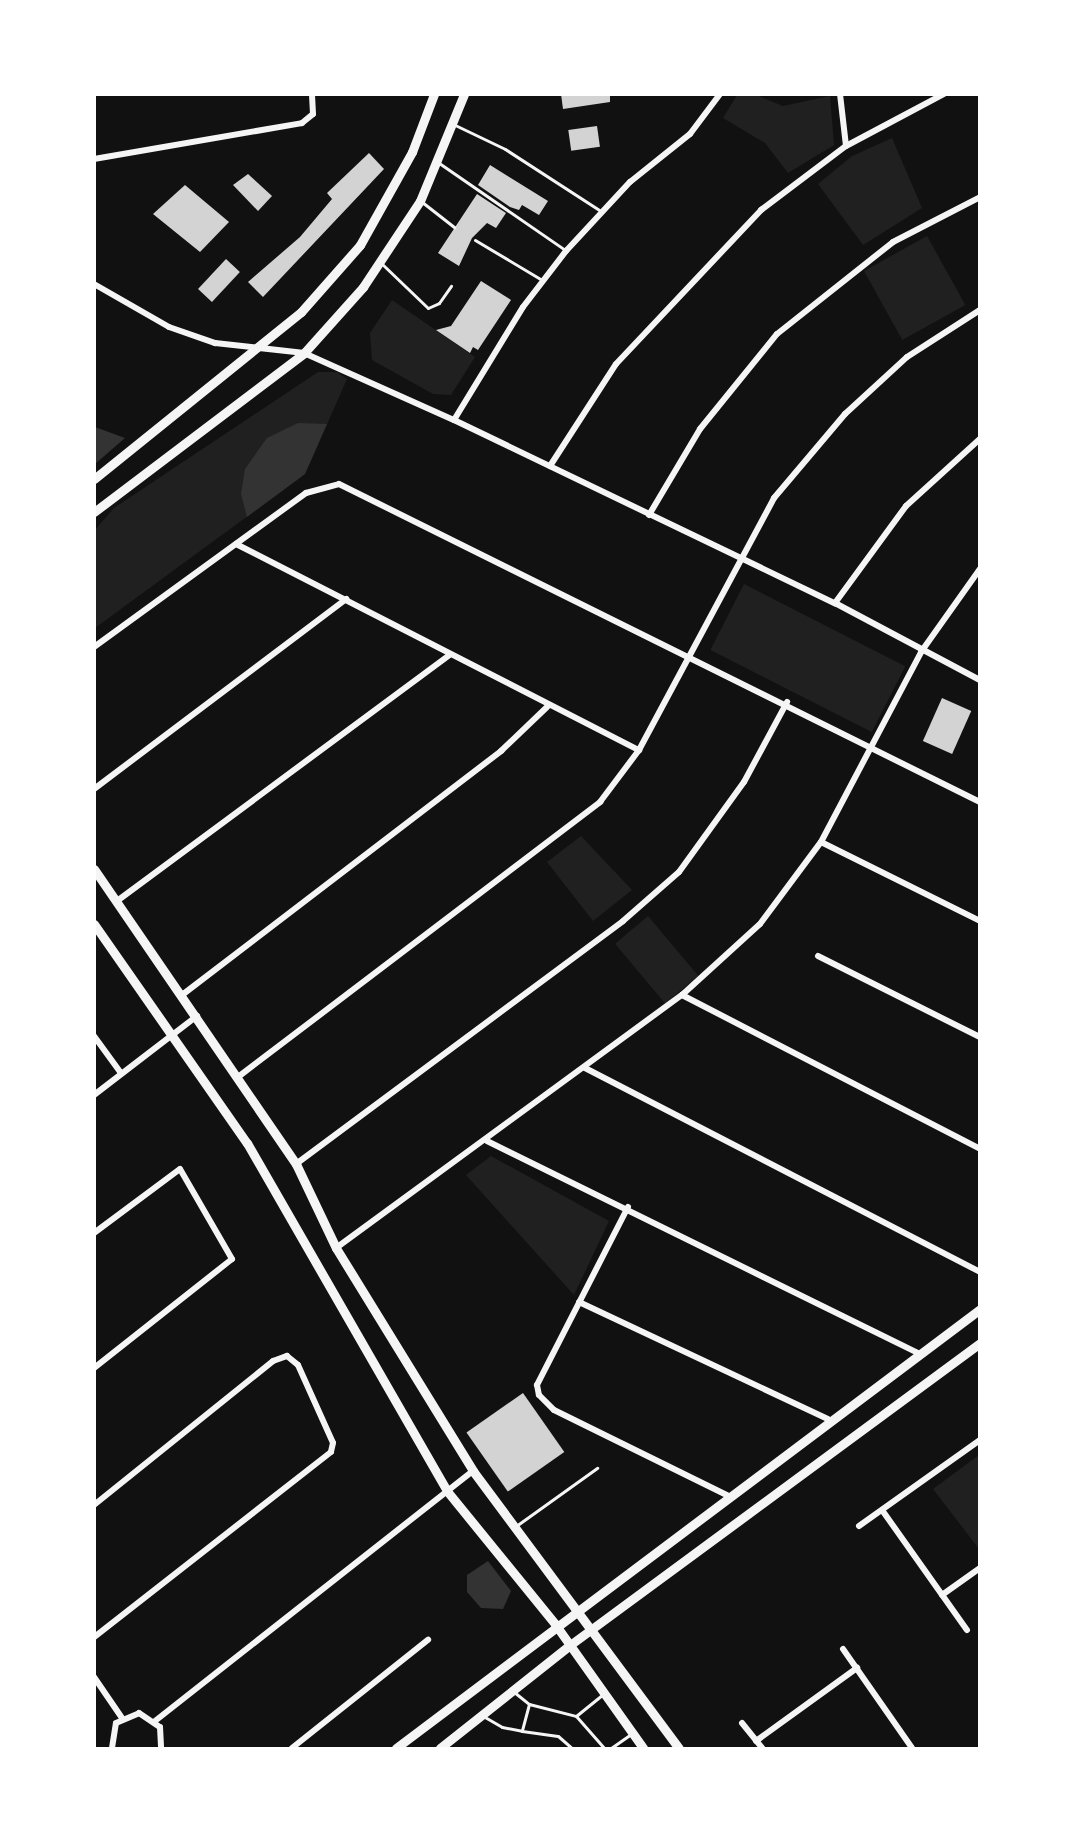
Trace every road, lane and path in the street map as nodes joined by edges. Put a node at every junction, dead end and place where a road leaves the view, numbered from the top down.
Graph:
1 (312, 94) edge
2 (434, 94) edge
3 (464, 94) edge
4 (720, 94) edge
5 (840, 94) edge
6 (944, 94) edge
7 (454, 124) junction
8 (846, 146) junction
9 (94, 159) edge
10 (439, 163) junction
11 (980, 197) edge
12 (420, 201) junction
13 (603, 212) junction
14 (454, 227) dead end
15 (475, 240) dead end
16 (566, 251) junction
17 (381, 263) junction
18 (544, 280) junction
19 (94, 284) edge
20 (452, 286) dead end
21 (980, 310) edge
22 (265, 347) junction
23 (304, 353) junction
24 (454, 420) junction
25 (980, 440) edge
26 (550, 466) junction
27 (94, 479) edge
28 (94, 512) edge
29 (649, 515) junction
30 (236, 544) junction
31 (738, 559) junction
32 (980, 569) edge
33 (346, 599) junction
34 (835, 603) junction
35 (94, 647) edge
36 (921, 652) junction
37 (449, 655) junction
38 (687, 658) junction
39 (980, 680) edge
40 (787, 702) junction
41 (547, 707) junction
42 (872, 748) junction
43 (639, 750) junction
44 (94, 789) edge
45 (980, 802) edge
46 (821, 842) junction
47 (94, 869) edge
48 (117, 901) junction
49 (980, 921) edge
50 (94, 924) edge
51 (818, 956) dead end
52 (182, 995) junction
53 (682, 995) junction
54 (197, 1016) junction
55 (94, 1036) edge
56 (172, 1036) junction
57 (980, 1037) edge
58 (585, 1068) junction
59 (121, 1073) junction
60 (238, 1077) junction
61 (94, 1095) edge
62 (487, 1141) junction
63 (980, 1149) edge
64 (296, 1164) junction
65 (628, 1207) junction
66 (94, 1233) edge
67 (336, 1248) junction
68 (980, 1272) edge
69 (579, 1302) junction
70 (980, 1309) edge
71 (980, 1343) edge
72 (918, 1353) junction
73 (94, 1368) edge
74 (828, 1419) junction
75 (980, 1440) edge
76 (597, 1467) dead end
77 (473, 1471) junction
78 (447, 1491) junction
79 (727, 1495) junction
80 (94, 1505) edge
81 (882, 1510) junction
82 (516, 1526) junction
83 (860, 1526) dead end
84 (980, 1568) edge
85 (942, 1595) junction
86 (577, 1610) junction
87 (555, 1624) junction
88 (592, 1629) junction
89 (967, 1630) dead end
90 (94, 1637) edge
91 (428, 1640) dead end
92 (570, 1645) junction
93 (843, 1649) dead end
94 (856, 1668) junction
95 (94, 1677) edge
96 (513, 1691) junction
97 (604, 1693) junction
98 (529, 1704) junction
99 (482, 1715) junction
100 (576, 1716) junction
101 (122, 1718) junction
102 (155, 1721) junction
103 (742, 1723) dead end
104 (522, 1731) junction
105 (633, 1733) junction
106 (756, 1740) junction
107 (112, 1749) edge
108 (161, 1749) edge
109 (292, 1749) edge
110 (396, 1749) edge
111 (440, 1749) edge
112 (572, 1749) edge
113 (604, 1749) edge
114 (611, 1749) edge
115 (644, 1749) edge
116 (679, 1749) edge
117 (762, 1749) edge
118 (912, 1749) edge

1 - 9 street
2 - 22 main road
3 - 7 main road
4 - 13 street
5 - 8 street
6 - 8 street
7 - 10 main road
7 - 13 lane
8 - 26 street
10 - 12 main road
10 - 16 lane
11 - 29 street
12 - 14 lane
12 - 17 main road
13 - 16 street
15 - 18 lane
16 - 18 street
17 - 20 lane
17 - 23 main road
18 - 24 street
19 - 22 street
21 - 31 street
22 - 23 street
22 - 27 main road
23 - 24 street
23 - 28 main road
24 - 26 street
25 - 34 street
26 - 29 street
29 - 31 street
30 - 33 street
30 - 35 street
30 - 38 street
31 - 34 street
31 - 38 street
32 - 36 street
33 - 37 street
33 - 44 street
34 - 36 street
36 - 39 street
36 - 42 street
37 - 41 street
37 - 48 street
38 - 40 street
38 - 43 street
40 - 42 street
40 - 64 street
41 - 43 street
41 - 52 street
42 - 45 street
42 - 46 street
43 - 60 street
46 - 49 street
46 - 53 street
47 - 48 main road
48 - 52 main road
50 - 56 main road
51 - 57 street
52 - 54 main road
53 - 58 street
53 - 63 street
54 - 56 street
54 - 60 main road
55 - 59 street
56 - 59 street
56 - 78 main road
58 - 62 street
58 - 68 street
59 - 61 street
60 - 64 main road
62 - 65 street
62 - 67 street
64 - 67 main road
65 - 69 street
65 - 72 street
66 - 73 street
67 - 77 main road
69 - 74 street
69 - 79 street
70 - 72 main road
71 - 88 main road
72 - 74 main road
74 - 79 main road
75 - 81 street
76 - 82 lane
77 - 78 street
77 - 82 main road
78 - 87 main road
78 - 102 street
79 - 86 main road
80 - 90 street
81 - 83 street
81 - 85 street
82 - 86 main road
84 - 85 street
85 - 89 street
86 - 87 main road
86 - 88 main road
87 - 92 main road
87 - 110 main road
88 - 92 main road
88 - 116 main road
91 - 109 street
92 - 96 main road
92 - 97 main road
93 - 94 street
94 - 106 street
94 - 118 street
95 - 101 street
96 - 98 lane
96 - 99 main road
97 - 100 lane
97 - 105 main road
98 - 100 lane
98 - 104 lane
99 - 104 lane
99 - 111 main road
100 - 113 lane
101 - 102 street
101 - 107 street
102 - 108 street
103 - 106 street
104 - 112 lane
105 - 114 lane
105 - 115 main road
106 - 117 street

